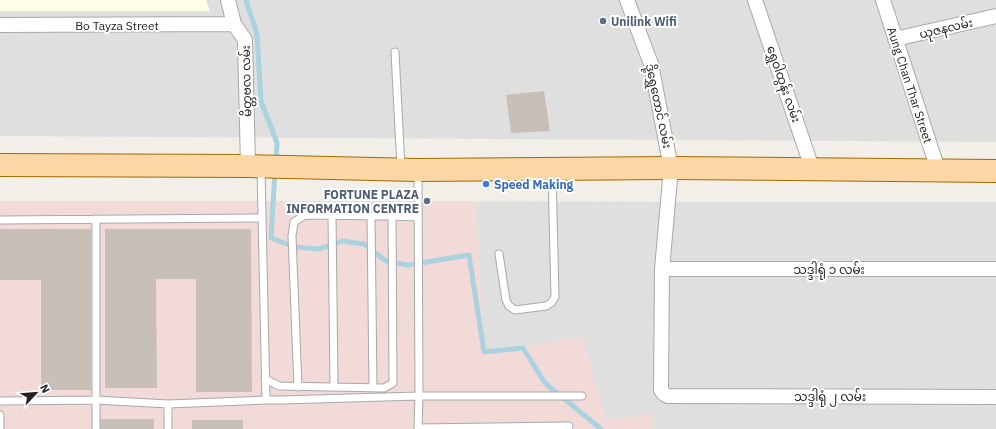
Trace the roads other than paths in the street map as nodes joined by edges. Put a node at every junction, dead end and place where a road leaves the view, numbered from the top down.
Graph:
1 (228, 0) edge
2 (626, 0) edge
3 (755, 0) edge
4 (883, 0) edge
5 (996, 16) edge
6 (234, 24) junction
7 (0, 25) edge
8 (895, 39) junction
9 (395, 52) dead end
10 (0, 165) edge
11 (254, 166) junction
12 (552, 168) junction
13 (671, 168) junction
14 (812, 168) junction
15 (409, 170) junction
16 (938, 170) junction
17 (996, 171) edge
18 (332, 215) junction
19 (370, 216) junction
20 (392, 216) junction
21 (418, 217) junction
22 (262, 218) junction
23 (96, 219) junction
24 (0, 220) edge
25 (499, 254) dead end
26 (662, 269) junction
27 (996, 269) edge
28 (265, 379) junction
29 (298, 386) junction
30 (334, 387) junction
31 (373, 388) junction
32 (664, 394) joint
33 (419, 396) junction
34 (582, 396) dead end
35 (996, 397) edge
36 (96, 400) junction
37 (266, 400) junction
38 (0, 401) edge
39 (168, 404) junction
40 (0, 415) edge
41 (569, 426) dead end
42 (418, 428) edge
43 (0, 429) edge
44 (96, 429) edge
45 (168, 429) edge

1 - 6 street, မိတ္တဗလ လမ်း
2 - 13 street, ဒို့ရွှေတောင် လမ်း
3 - 14 street, ရွှေဝါထွန်း လမ်း
4 - 8 street, Aung Chan Thar Street
5 - 8 street, ယုဇနလမ်း
6 - 7 street, Bo Tayza Street
6 - 11 street, မိတ္တဗလ လမ်း
8 - 16 street, Aung Chan Thar Street
9 - 15 lane
10 - 11 main road
11 - 15 main road
11 - 22 lane
12 - 13 main road
12 - 15 main road
12 - 25 lane
13 - 14 main road
13 - 26 street, ဒို့ရွှေတောင် လမ်း
14 - 16 main road
15 - 21 lane
16 - 17 main road
18 - 19 lane
18 - 29 lane
18 - 30 lane
19 - 20 lane
19 - 31 lane
20 - 21 lane
20 - 31 lane
21 - 33 lane
22 - 23 lane
22 - 28 lane
23 - 24 lane
23 - 36 lane
26 - 27 street, သဒ္ဒါရုံ ၁ လမ်း
26 - 32 street, ဒို့ရွှေတောင် လမ်း
28 - 29 lane
28 - 37 lane
29 - 30 lane
30 - 31 lane
32 - 35 street, သဒ္ဒါရုံ ၂ လမ်း
33 - 34 lane
33 - 37 lane
33 - 42 lane
36 - 38 lane
36 - 39 lane
36 - 44 lane
37 - 39 lane
39 - 45 lane
40 - 43 lane
41 - 42 lane

